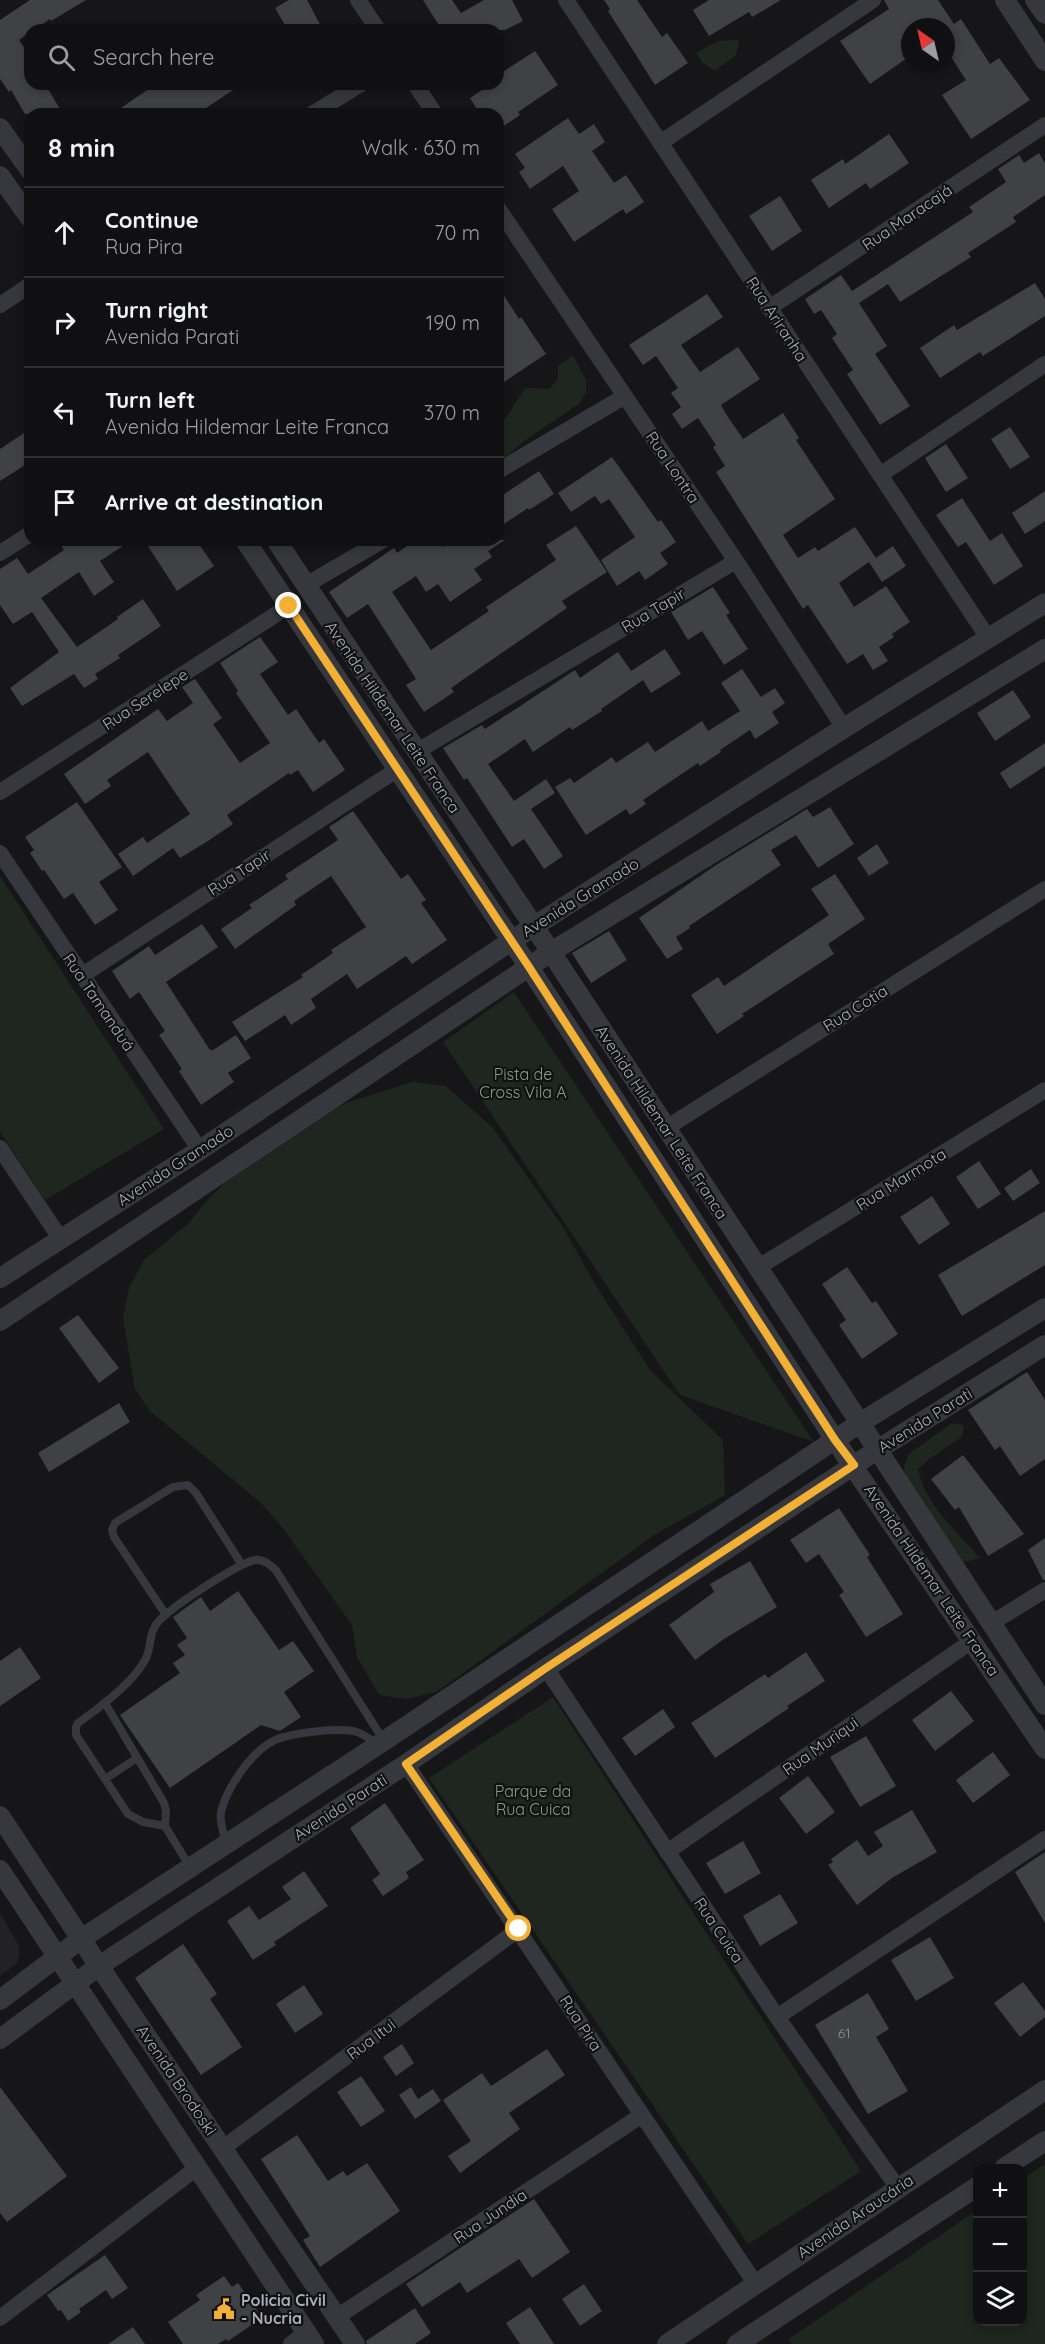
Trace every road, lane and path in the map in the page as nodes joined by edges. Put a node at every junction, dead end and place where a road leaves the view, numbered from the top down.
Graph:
1 (358, 0) edge
2 (566, 0) edge
3 (873, 0) edge
4 (1005, 0) edge
5 (1035, 0) edge
6 (1045, 14) edge
7 (374, 24) edge
8 (1045, 61) edge
9 (351, 90) edge
10 (419, 90) edge
11 (322, 108) edge
12 (431, 108) edge
13 (1045, 125) edge
14 (0, 128) edge
15 (660, 143) junction
16 (24, 162) edge
17 (0, 176) edge
18 (24, 210) edge
19 (504, 229) edge
20 (24, 289) edge
21 (0, 304) edge
22 (769, 308) junction
23 (1045, 364) edge
24 (625, 396) junction
25 (504, 467) edge
26 (880, 475) junction
27 (24, 538) edge
28 (249, 546) edge
29 (280, 546) edge
30 (373, 546) edge
31 (0, 554) edge
32 (736, 561) junction
33 (306, 585) junction
34 (1045, 603) edge
35 (289, 606) junction
36 (988, 638) junction
37 (1045, 650) edge
38 (844, 728) junction
39 (416, 752) junction
40 (398, 769) junction
41 (0, 792) edge
42 (0, 853) edge
43 (1045, 889) edge
44 (534, 927) junction
45 (511, 941) junction
46 (551, 952) junction
47 (529, 967) junction
48 (81, 976) junction
49 (1045, 1090) edge
50 (666, 1128) junction
51 (0, 1148) edge
52 (200, 1150) junction
53 (60, 1238) junction
54 (757, 1268) junction
55 (0, 1278) edge
56 (1045, 1308) edge
57 (0, 1321) edge
58 (1045, 1345) edge
59 (860, 1423) junction
60 (835, 1440) junction
61 (878, 1450) junction
62 (854, 1465) junction
63 (242, 1564) junction
64 (1045, 1590) edge
65 (166, 1615) junction
66 (990, 1624) junction
67 (972, 1641) junction
68 (546, 1668) junction
69 (105, 1704) junction
70 (1045, 1705) edge
71 (381, 1743) junction
72 (1045, 1749) edge
73 (137, 1758) junction
74 (406, 1764) junction
75 (105, 1779) junction
76 (0, 1816) edge
77 (165, 1826) junction
78 (1045, 1839) edge
79 (226, 1844) junction
80 (667, 1852) junction
81 (190, 1867) junction
82 (0, 1870) edge
83 (519, 1929) junction
84 (81, 1939) junction
85 (57, 1956) junction
86 (99, 1966) junction
87 (75, 1983) junction
88 (0, 2000) edge
89 (777, 2016) junction
90 (0, 2039) edge
91 (1045, 2090) edge
92 (642, 2115) junction
93 (1045, 2141) edge
94 (223, 2148) junction
95 (1011, 2164) edge
96 (198, 2167) junction
97 (898, 2188) junction
98 (973, 2189) edge
99 (755, 2283) junction
100 (337, 2317) junction
101 (0, 2318) edge
102 (304, 2340) edge
103 (355, 2344) edge
104 (667, 2344) edge
105 (737, 2344) edge

1 - 7 street
2 - 15 street, Rua Ariranha
3 - 15 street
4 - 8 street
5 - 6 street
9 - 11 street
10 - 12 street
13 - 22 street, Rua Maracajá
14 - 16 street
15 - 22 street, Rua Ariranha
17 - 18 street
19 - 24 street, Rua Lontra
20 - 21 street
22 - 26 street, Rua Ariranha
23 - 26 street
24 - 25 street
24 - 32 street, Rua Lontra
26 - 36 street, Rua Ariranha
27 - 31 street
28 - 35 street, Avenida Hildemar Leite Franca
29 - 33 street, Avenida Hildemar Leite Franca
30 - 33 street
32 - 38 street, Rua Lontra
32 - 39 street, Rua Tapir
33 - 39 street, Avenida Hildemar Leite Franca
34 - 36 street, Avenida Gramado
35 - 40 street, Avenida Hildemar Leite Franca
35 - 41 street, Rua Serelepe
36 - 38 street, Avenida Gramado
37 - 46 street, Avenida Gramado
38 - 44 street, Avenida Gramado
39 - 44 street, Avenida Hildemar Leite Franca
40 - 45 street, Avenida Hildemar Leite Franca
40 - 48 street, Rua Tapir
42 - 48 street, Rua Tamanduá
43 - 50 street, Rua Cotia
44 - 45 street, Avenida Gramado
44 - 46 street, Avenida Hildemar Leite Franca
45 - 47 street, Avenida Hildemar Leite Franca
45 - 52 street, Avenida Gramado
46 - 47 street, Avenida Gramado
46 - 50 street, Avenida Hildemar Leite Franca
47 - 57 street, Avenida Gramado
47 - 60 street, Avenida Hildemar Leite Franca
48 - 52 street, Rua Tamanduá
49 - 54 street, Rua Marmota
50 - 54 street, Avenida Hildemar Leite Franca
51 - 53 street
52 - 53 street, Avenida Gramado
53 - 55 street, Avenida Gramado
54 - 59 street, Avenida Hildemar Leite Franca
56 - 59 street, Avenida Parati
58 - 61 street, Avenida Parati
59 - 60 street, Avenida Parati
59 - 61 street, Avenida Hildemar Leite Franca
60 - 62 street, Avenida Hildemar Leite Franca
60 - 71 street, Avenida Parati
61 - 62 street, Avenida Parati
61 - 66 street, Avenida Hildemar Leite Franca
62 - 67 street, Avenida Hildemar Leite Franca
62 - 68 street, Avenida Parati
63 - 65 lane
63 - 65 lane
63 - 71 lane
64 - 66 street
65 - 69 lane
66 - 70 street, Avenida Hildemar Leite Franca
67 - 72 street, Avenida Hildemar Leite Franca
67 - 80 street, Rua Muriqui
68 - 74 street, Avenida Parati
68 - 80 street, Rua Cuica
69 - 73 lane
69 - 75 lane
71 - 79 street, Avenida Parati
71 - 79 lane
73 - 75 lane
73 - 77 lane
74 - 83 street, Rua Pira
74 - 86 street, Avenida Parati
75 - 77 lane
76 - 84 street, Avenida Brodoski
77 - 81 lane
78 - 89 street
79 - 81 street, Avenida Parati
80 - 89 street, Rua Cuica
81 - 84 street, Avenida Parati
82 - 85 street, Avenida Brodoski
83 - 92 street, Rua Pira
83 - 94 street, Rua Itui
84 - 85 street, Avenida Parati
84 - 86 street, Avenida Brodoski
85 - 87 street, Avenida Brodoski
85 - 88 street, Avenida Parati
86 - 87 street, Avenida Parati
86 - 94 street, Avenida Brodoski
87 - 90 street, Avenida Parati
87 - 96 street, Avenida Brodoski
89 - 97 street, Rua Cuica
91 - 97 street, Avenida Araucária
92 - 99 street, Rua Pira
92 - 100 street, Rua Jundia
93 - 95 street
94 - 100 street, Avenida Brodoski
96 - 101 street
96 - 102 street, Avenida Brodoski
97 - 99 street, Avenida Araucária
98 - 105 street
99 - 104 street, Avenida Araucária
100 - 103 street, Avenida Brodoski

